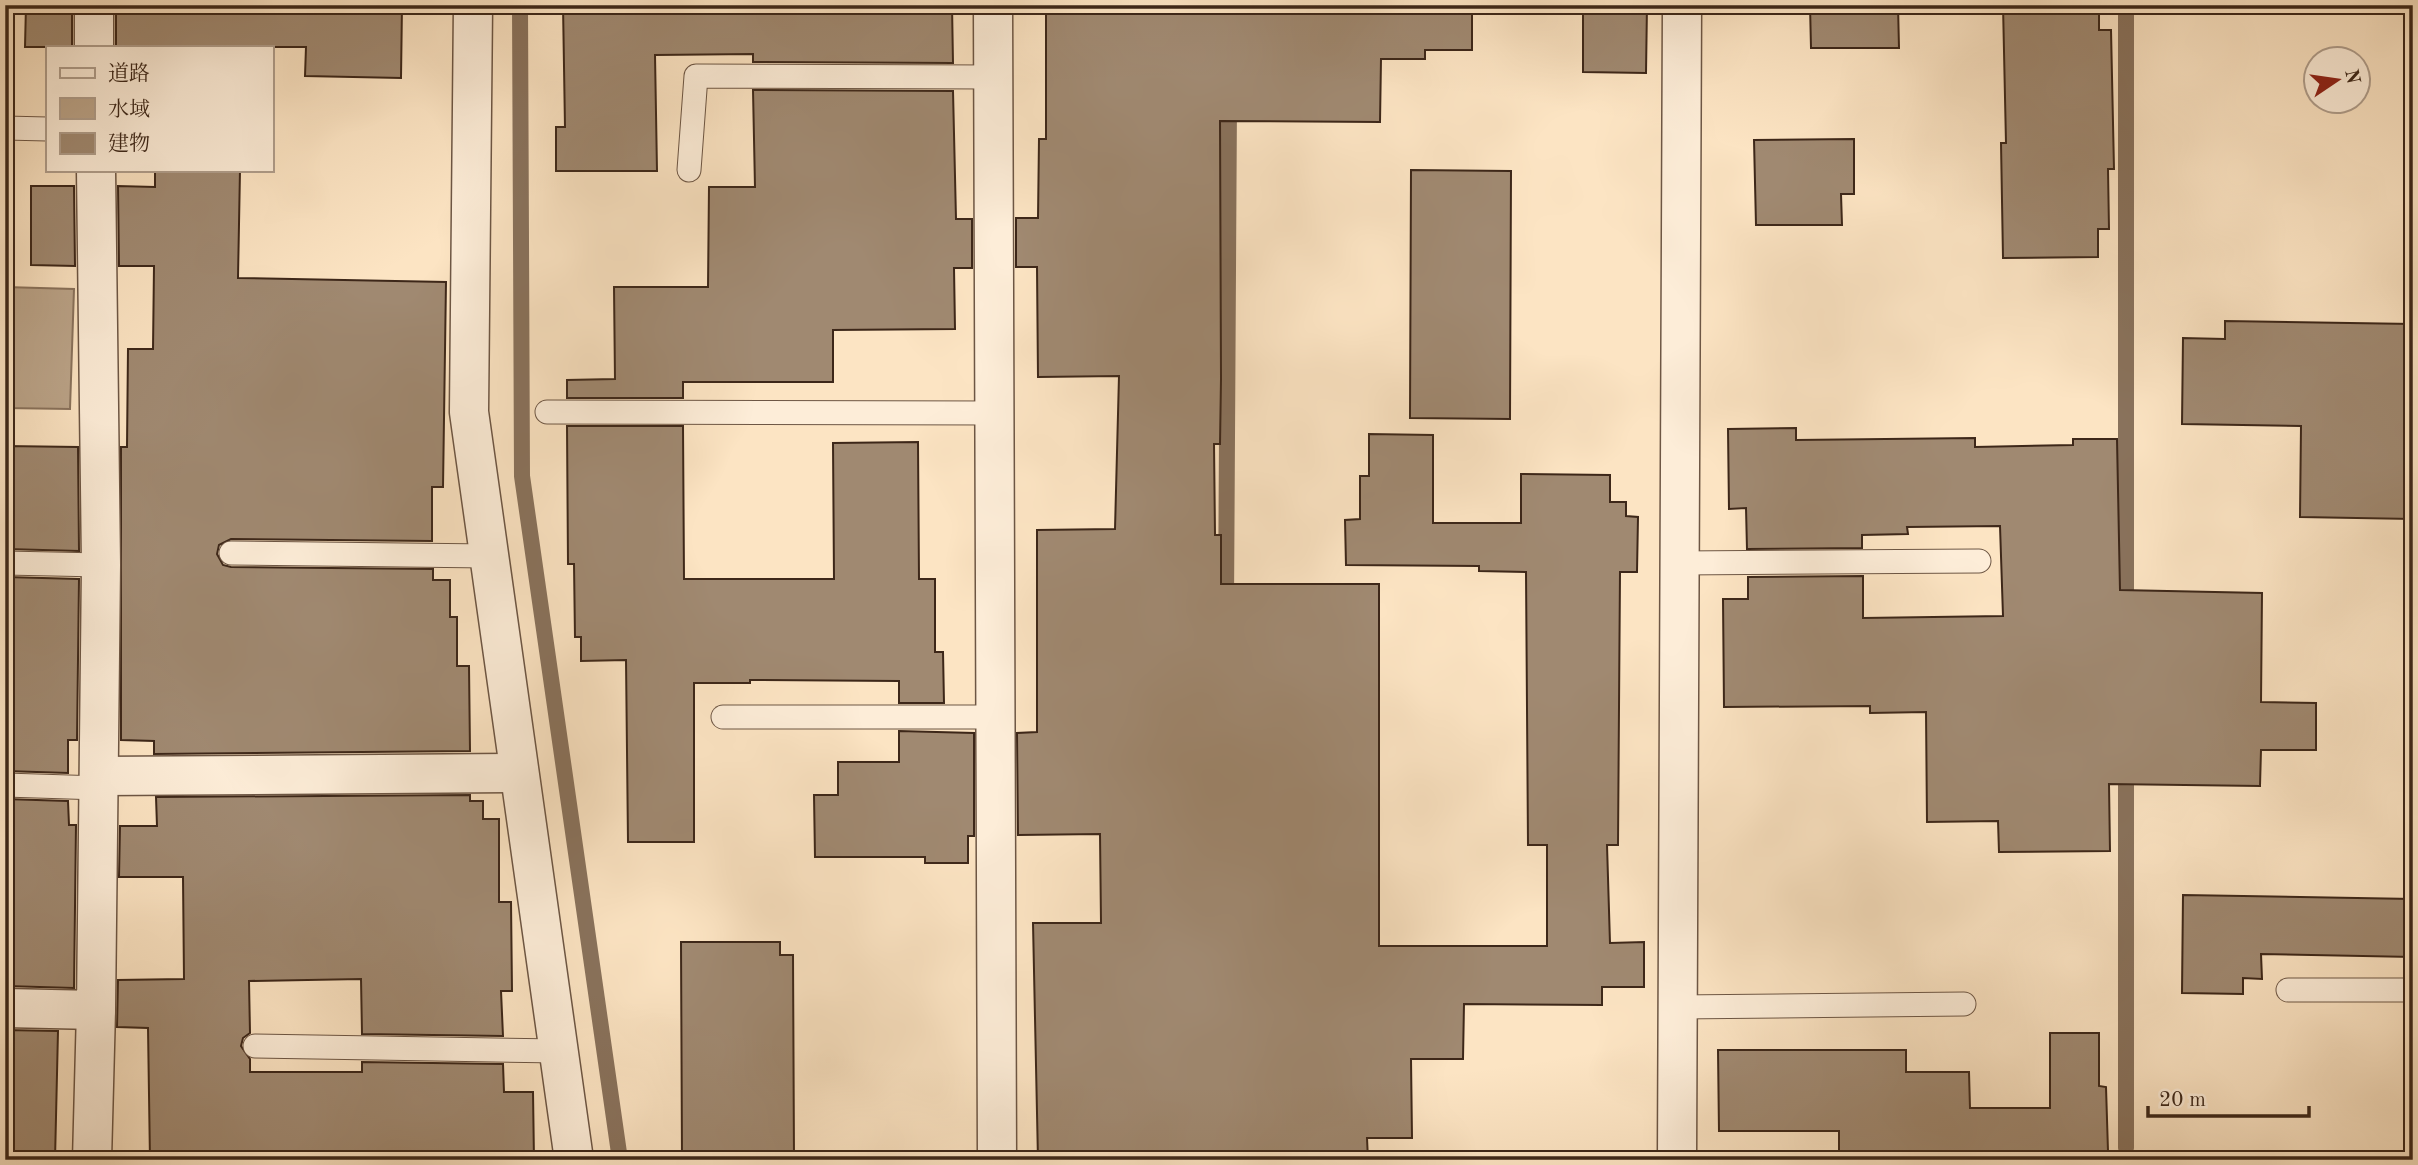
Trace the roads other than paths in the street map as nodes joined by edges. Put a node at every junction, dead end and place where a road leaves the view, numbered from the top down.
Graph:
1 (94, 5) edge
2 (473, 5) edge
3 (993, 5) edge
4 (1682, 5) edge
5 (94, 46) edge
6 (993, 77) junction
7 (5, 128) edge
8 (46, 128) edge
9 (689, 170) dead end
10 (96, 172) edge
11 (547, 412) dead end
12 (995, 413) junction
13 (231, 553) dead end
14 (489, 556) junction
15 (1979, 561) dead end
16 (5, 563) edge
17 (1680, 563) junction
18 (101, 565) junction
19 (723, 717) dead end
20 (996, 717) junction
21 (519, 774) junction
22 (100, 782) junction
23 (5, 785) edge
24 (2288, 990) dead end
25 (2413, 990) edge
26 (1964, 1004) dead end
27 (5, 1007) edge
28 (1677, 1007) junction
29 (96, 1010) junction
30 (255, 1046) dead end
31 (559, 1051) junction
32 (92, 1160) edge
33 (574, 1160) edge
34 (997, 1160) edge
35 (1677, 1160) edge

1 - 5 street
2 - 14 street
3 - 6 street
4 - 17 street
6 - 9 lane
6 - 12 street
7 - 8 lane
10 - 18 street
11 - 12 lane
12 - 20 street
13 - 14 lane
14 - 21 street
15 - 17 lane
16 - 18 lane
17 - 28 street
18 - 22 street
19 - 20 lane
20 - 34 street
21 - 22 street
21 - 31 street
22 - 23 lane
22 - 29 street
24 - 25 lane
26 - 28 lane
27 - 29 street
28 - 35 street
29 - 32 street
30 - 31 lane
31 - 33 street

